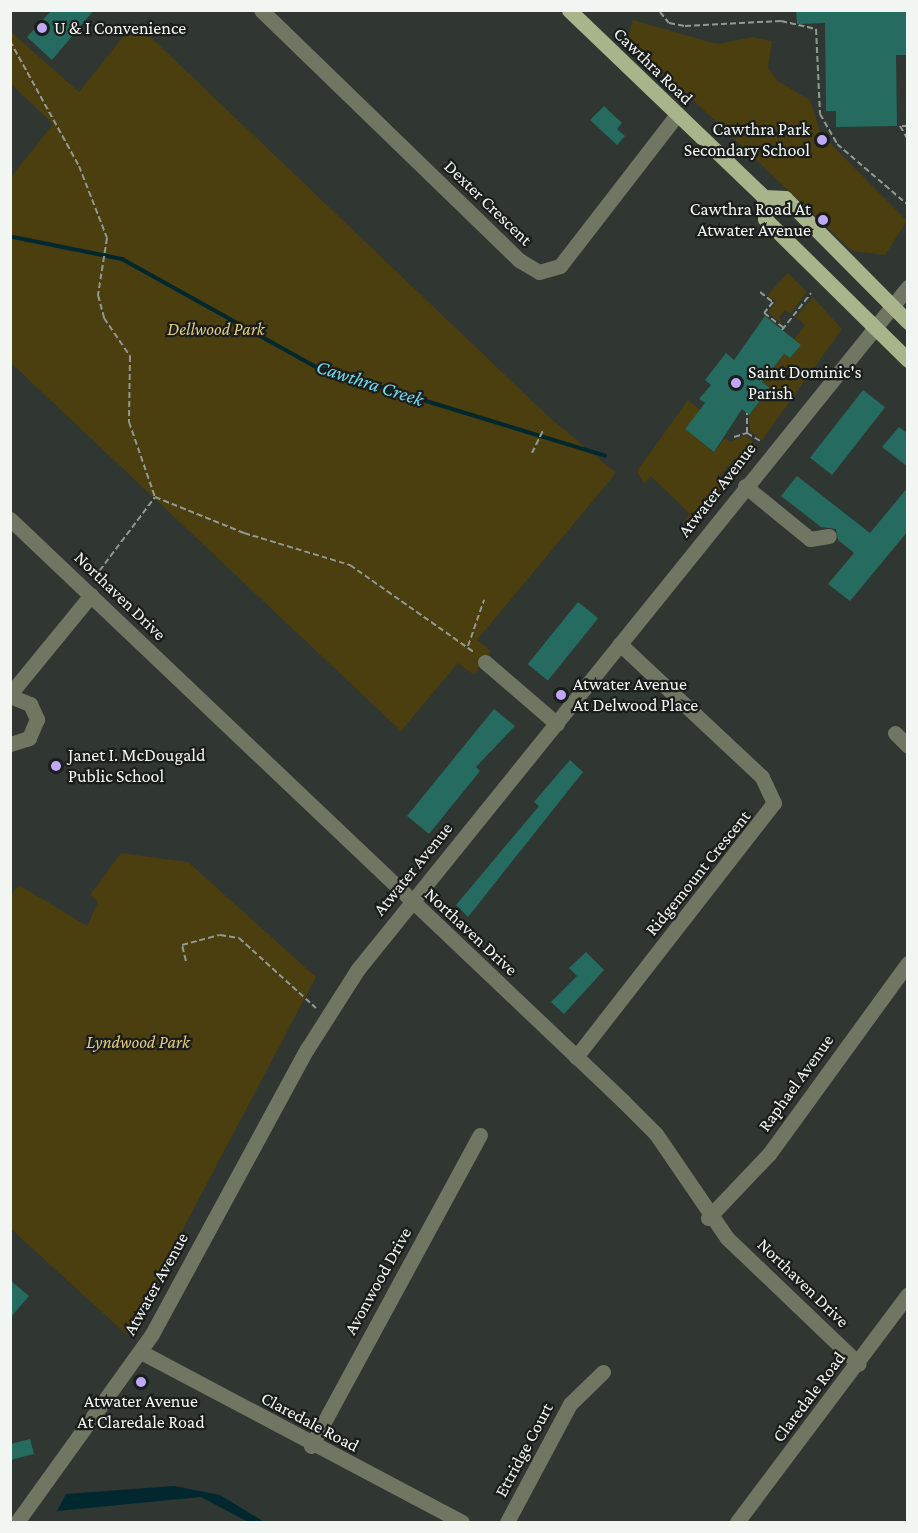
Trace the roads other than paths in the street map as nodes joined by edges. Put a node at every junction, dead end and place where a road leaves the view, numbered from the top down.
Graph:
1 (261, 10) edge
2 (569, 10) edge
3 (676, 116) junction
4 (764, 197) junction
5 (908, 287) edge
6 (892, 306) junction
7 (908, 322) edge
8 (872, 328) junction
9 (908, 360) edge
10 (745, 486) junction
11 (10, 519) edge
12 (829, 536) dead end
13 (88, 592) junction
14 (620, 644) junction
15 (485, 662) road end
16 (23, 678) junction
17 (10, 695) edge
18 (35, 711) junction
19 (557, 723) junction
20 (895, 733) dead end
21 (10, 744) edge
22 (908, 746) edge
23 (411, 902) junction
24 (908, 963) edge
25 (576, 1057) junction
26 (480, 1135) dead end
27 (708, 1218) junction
28 (908, 1294) edge
29 (141, 1352) junction
30 (859, 1364) junction
31 (603, 1372) dead end
32 (311, 1446) junction
33 (17, 1522) edge
34 (462, 1522) edge
35 (507, 1522) edge
36 (737, 1522) edge

1 - 3 street, Dexter Crescent
2 - 3 main road, Cawthra Road
3 - 4 main road, Cawthra Road
4 - 6 main road, Cawthra Road
4 - 8 main road
5 - 6 street, Atwater Avenue
6 - 7 main road, Cawthra Road
6 - 8 street, Atwater Avenue
8 - 9 main road
8 - 10 street, Atwater Avenue
10 - 12 street
10 - 14 street, Atwater Avenue
11 - 13 street, Northaven Drive
13 - 16 street
13 - 23 street, Northaven Drive
14 - 19 street, Atwater Avenue
14 - 25 street, Ridgemount Crescent
15 - 19 street
16 - 17 street
16 - 18 street
17 - 18 street
18 - 21 street
19 - 23 street, Atwater Avenue
20 - 22 street
23 - 25 street, Northaven Drive
23 - 29 street, Atwater Avenue
24 - 27 street, Raphael Avenue
25 - 27 street, Northaven Drive
26 - 32 street, Avonwood Drive
27 - 30 street, Northaven Drive
28 - 30 street, Claredale Road
29 - 32 street, Claredale Road
29 - 33 street, Atwater Avenue
30 - 36 street, Claredale Road
31 - 35 street, Ettridge Court
32 - 34 street, Claredale Road

